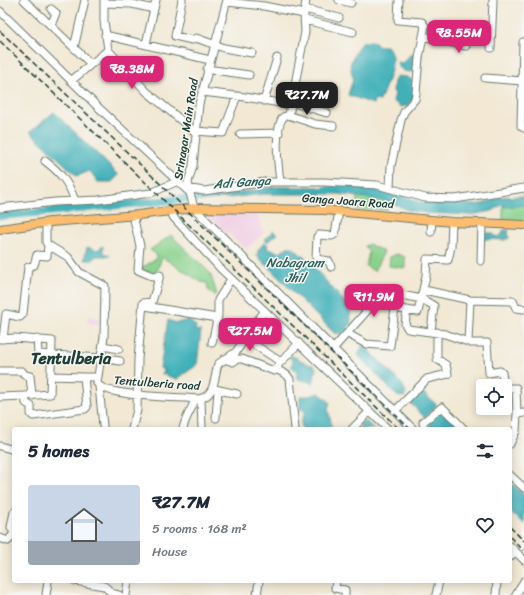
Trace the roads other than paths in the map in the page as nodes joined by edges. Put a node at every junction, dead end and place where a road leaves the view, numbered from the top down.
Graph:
1 (24, 0) edge
2 (85, 0) edge
3 (156, 0) edge
4 (182, 0) edge
5 (306, 0) edge
6 (340, 0) edge
7 (399, 0) edge
8 (493, 0) edge
9 (227, 1) edge
10 (104, 2) edge
11 (351, 3) dead end
12 (51, 9) dead end
13 (154, 9) junction
14 (0, 12) edge
15 (304, 14) junction
16 (339, 18) dead end
17 (51, 25) junction
18 (353, 32) dead end
19 (105, 35) junction
20 (491, 35) junction
21 (423, 36) junction
22 (524, 42) edge
23 (146, 44) junction
24 (214, 44) junction
25 (74, 48) junction
26 (491, 48) dead end
27 (108, 50) junction
28 (252, 53) dead end
29 (277, 58) dead end
30 (210, 60) junction
31 (91, 64) junction
32 (207, 69) junction
33 (249, 75) dead end
34 (485, 78) dead end
35 (71, 81) junction
36 (523, 81) junction
37 (202, 92) junction
38 (238, 96) junction
39 (264, 101) junction
40 (291, 104) junction
41 (327, 113) dead end
42 (288, 115) junction
43 (333, 126) dead end
44 (524, 128) edge
45 (195, 131) junction
46 (279, 133) junction
47 (240, 134) dead end
48 (45, 161) dead end
49 (178, 181) junction
50 (280, 181) junction
51 (390, 187) junction
52 (524, 188) edge
53 (188, 190) junction
54 (75, 201) junction
55 (0, 208) edge
56 (194, 208) junction
57 (170, 211) junction
58 (339, 211) junction
59 (133, 215) junction
60 (432, 220) junction
61 (452, 222) junction
62 (482, 223) junction
63 (46, 224) junction
64 (524, 225) edge
65 (0, 230) edge
66 (431, 232) dead end
67 (48, 245) junction
68 (481, 261) dead end
69 (331, 267) dead end
70 (231, 279) junction
71 (424, 290) junction
72 (422, 299) junction
73 (470, 300) junction
74 (143, 305) junction
75 (524, 309) edge
76 (407, 310) junction
77 (265, 311) junction
78 (217, 318) junction
79 (434, 332) junction
80 (348, 334) junction
81 (244, 338) junction
82 (2, 339) edge
83 (37, 339) junction
84 (468, 342) junction
85 (212, 343) dead end
86 (299, 343) junction
87 (103, 346) junction
88 (119, 349) dead end
89 (333, 349) junction
90 (52, 355) junction
91 (100, 358) junction
92 (224, 359) junction
93 (120, 361) dead end
94 (278, 366) junction
95 (0, 371) edge
96 (51, 376) junction
97 (84, 377) junction
98 (98, 377) junction
99 (503, 379) edge
100 (99, 386) junction
101 (512, 388) edge
102 (215, 389) junction
103 (137, 394) junction
104 (238, 394) dead end
105 (28, 396) junction
106 (0, 397) edge
107 (198, 399) junction
108 (395, 411) junction
109 (369, 412) junction
110 (521, 413) edge
111 (216, 418) dead end
112 (103, 426) dead end
113 (133, 427) edge
114 (183, 427) edge
115 (202, 427) edge
116 (295, 427) edge
117 (354, 427) edge
118 (386, 427) edge
119 (411, 427) edge
120 (424, 427) edge
121 (462, 427) edge
122 (512, 440) edge
123 (0, 446) edge
124 (12, 449) edge
125 (512, 477) edge
126 (524, 487) edge
127 (12, 536) edge
128 (0, 538) edge
129 (513, 549) edge
130 (524, 560) edge
131 (524, 581) edge
132 (48, 583) edge
133 (87, 583) edge
134 (128, 583) edge
135 (259, 583) edge
136 (336, 583) edge
137 (439, 583) edge
138 (497, 583) edge
139 (520, 591) edge
140 (46, 595) edge
141 (119, 595) edge
142 (126, 595) edge
143 (257, 595) edge
144 (345, 595) edge
145 (436, 595) edge
146 (496, 595) edge

1 - 17 street
2 - 25 street
3 - 13 street
4 - 24 street
5 - 15 street
6 - 11 street
7 - 21 street
8 - 20 street
9 - 15 street
9 - 24 street, Srinagar Main Road
10 - 13 street
10 - 19 street
12 - 17 street
13 - 23 street
14 - 35 street
15 - 16 street
15 - 18 street
15 - 40 street
17 - 25 street
19 - 23 street
19 - 27 street
20 - 21 street
20 - 26 street
21 - 51 street
22 - 36 street
23 - 30 street
24 - 28 street
24 - 30 street, Srinagar Main Road
25 - 31 street
27 - 31 street
27 - 45 street
29 - 39 street
30 - 32 street, Srinagar Main Road
31 - 35 street
32 - 33 street
32 - 37 street, Srinagar Main Road
34 - 36 street
35 - 49 street
36 - 44 street
37 - 38 street
37 - 45 street, Srinagar Main Road
38 - 39 street
38 - 45 street
39 - 40 street
40 - 41 street
40 - 42 street
42 - 43 street
42 - 46 street
45 - 53 street, Srinagar Main Road
46 - 47 street
46 - 50 street
48 - 54 street
49 - 53 street
49 - 54 street
50 - 51 street
50 - 53 street
51 - 52 street
53 - 56 street
54 - 55 street
56 - 57 main road, Ganga Joara Road
56 - 58 main road, Ganga Joara Road
56 - 89 street
57 - 59 main road, Ganga Joara Road
57 - 70 street
58 - 60 main road, Ganga Joara Road
58 - 69 street
59 - 63 main road, Ganga Joara Road
59 - 74 street
60 - 61 main road, Ganga Joara Road
60 - 66 street
61 - 62 main road, Ganga Joara Road
61 - 71 street
62 - 64 main road, Ganga Joara Road
62 - 68 street
63 - 65 main road, Ganga Joara Road
63 - 67 street
67 - 82 street
67 - 87 street, Tentulberia road
70 - 77 street
70 - 78 street
71 - 72 street
71 - 73 street
72 - 76 street
72 - 79 street
72 - 80 street
73 - 75 street
73 - 84 street
74 - 78 street
74 - 103 street
76 - 79 street
76 - 80 street
77 - 81 street, Tentulberia road
77 - 86 street
78 - 85 street
79 - 84 street
79 - 108 street
80 - 89 street
81 - 92 street, Tentulberia road
81 - 94 street
82 - 83 street
83 - 90 street
83 - 90 street
84 - 99 street
86 - 94 street
86 - 109 street
87 - 88 street
87 - 91 street, Tentulberia road
89 - 108 street
90 - 91 street
90 - 96 street
91 - 93 street
91 - 98 street, Tentulberia road
92 - 94 street
92 - 102 street, Tentulberia road
94 - 116 street
95 - 105 street
96 - 97 street
96 - 105 street
97 - 98 street
97 - 105 street
98 - 100 street, Tentulberia road
100 - 103 street, Tentulberia road
100 - 112 street
101 - 110 street
102 - 104 street
102 - 107 street, Tentulberia road
102 - 111 street
103 - 107 street, Tentulberia road
103 - 113 street
105 - 106 street
107 - 114 street
107 - 115 street
108 - 119 street
109 - 117 street
109 - 118 street
110 - 122 street
120 - 121 street
123 - 124 street
125 - 126 street
127 - 128 street
129 - 130 street
131 - 139 street
132 - 140 street
133 - 141 street
134 - 142 street
135 - 143 street
136 - 144 street
137 - 145 street
138 - 146 street

